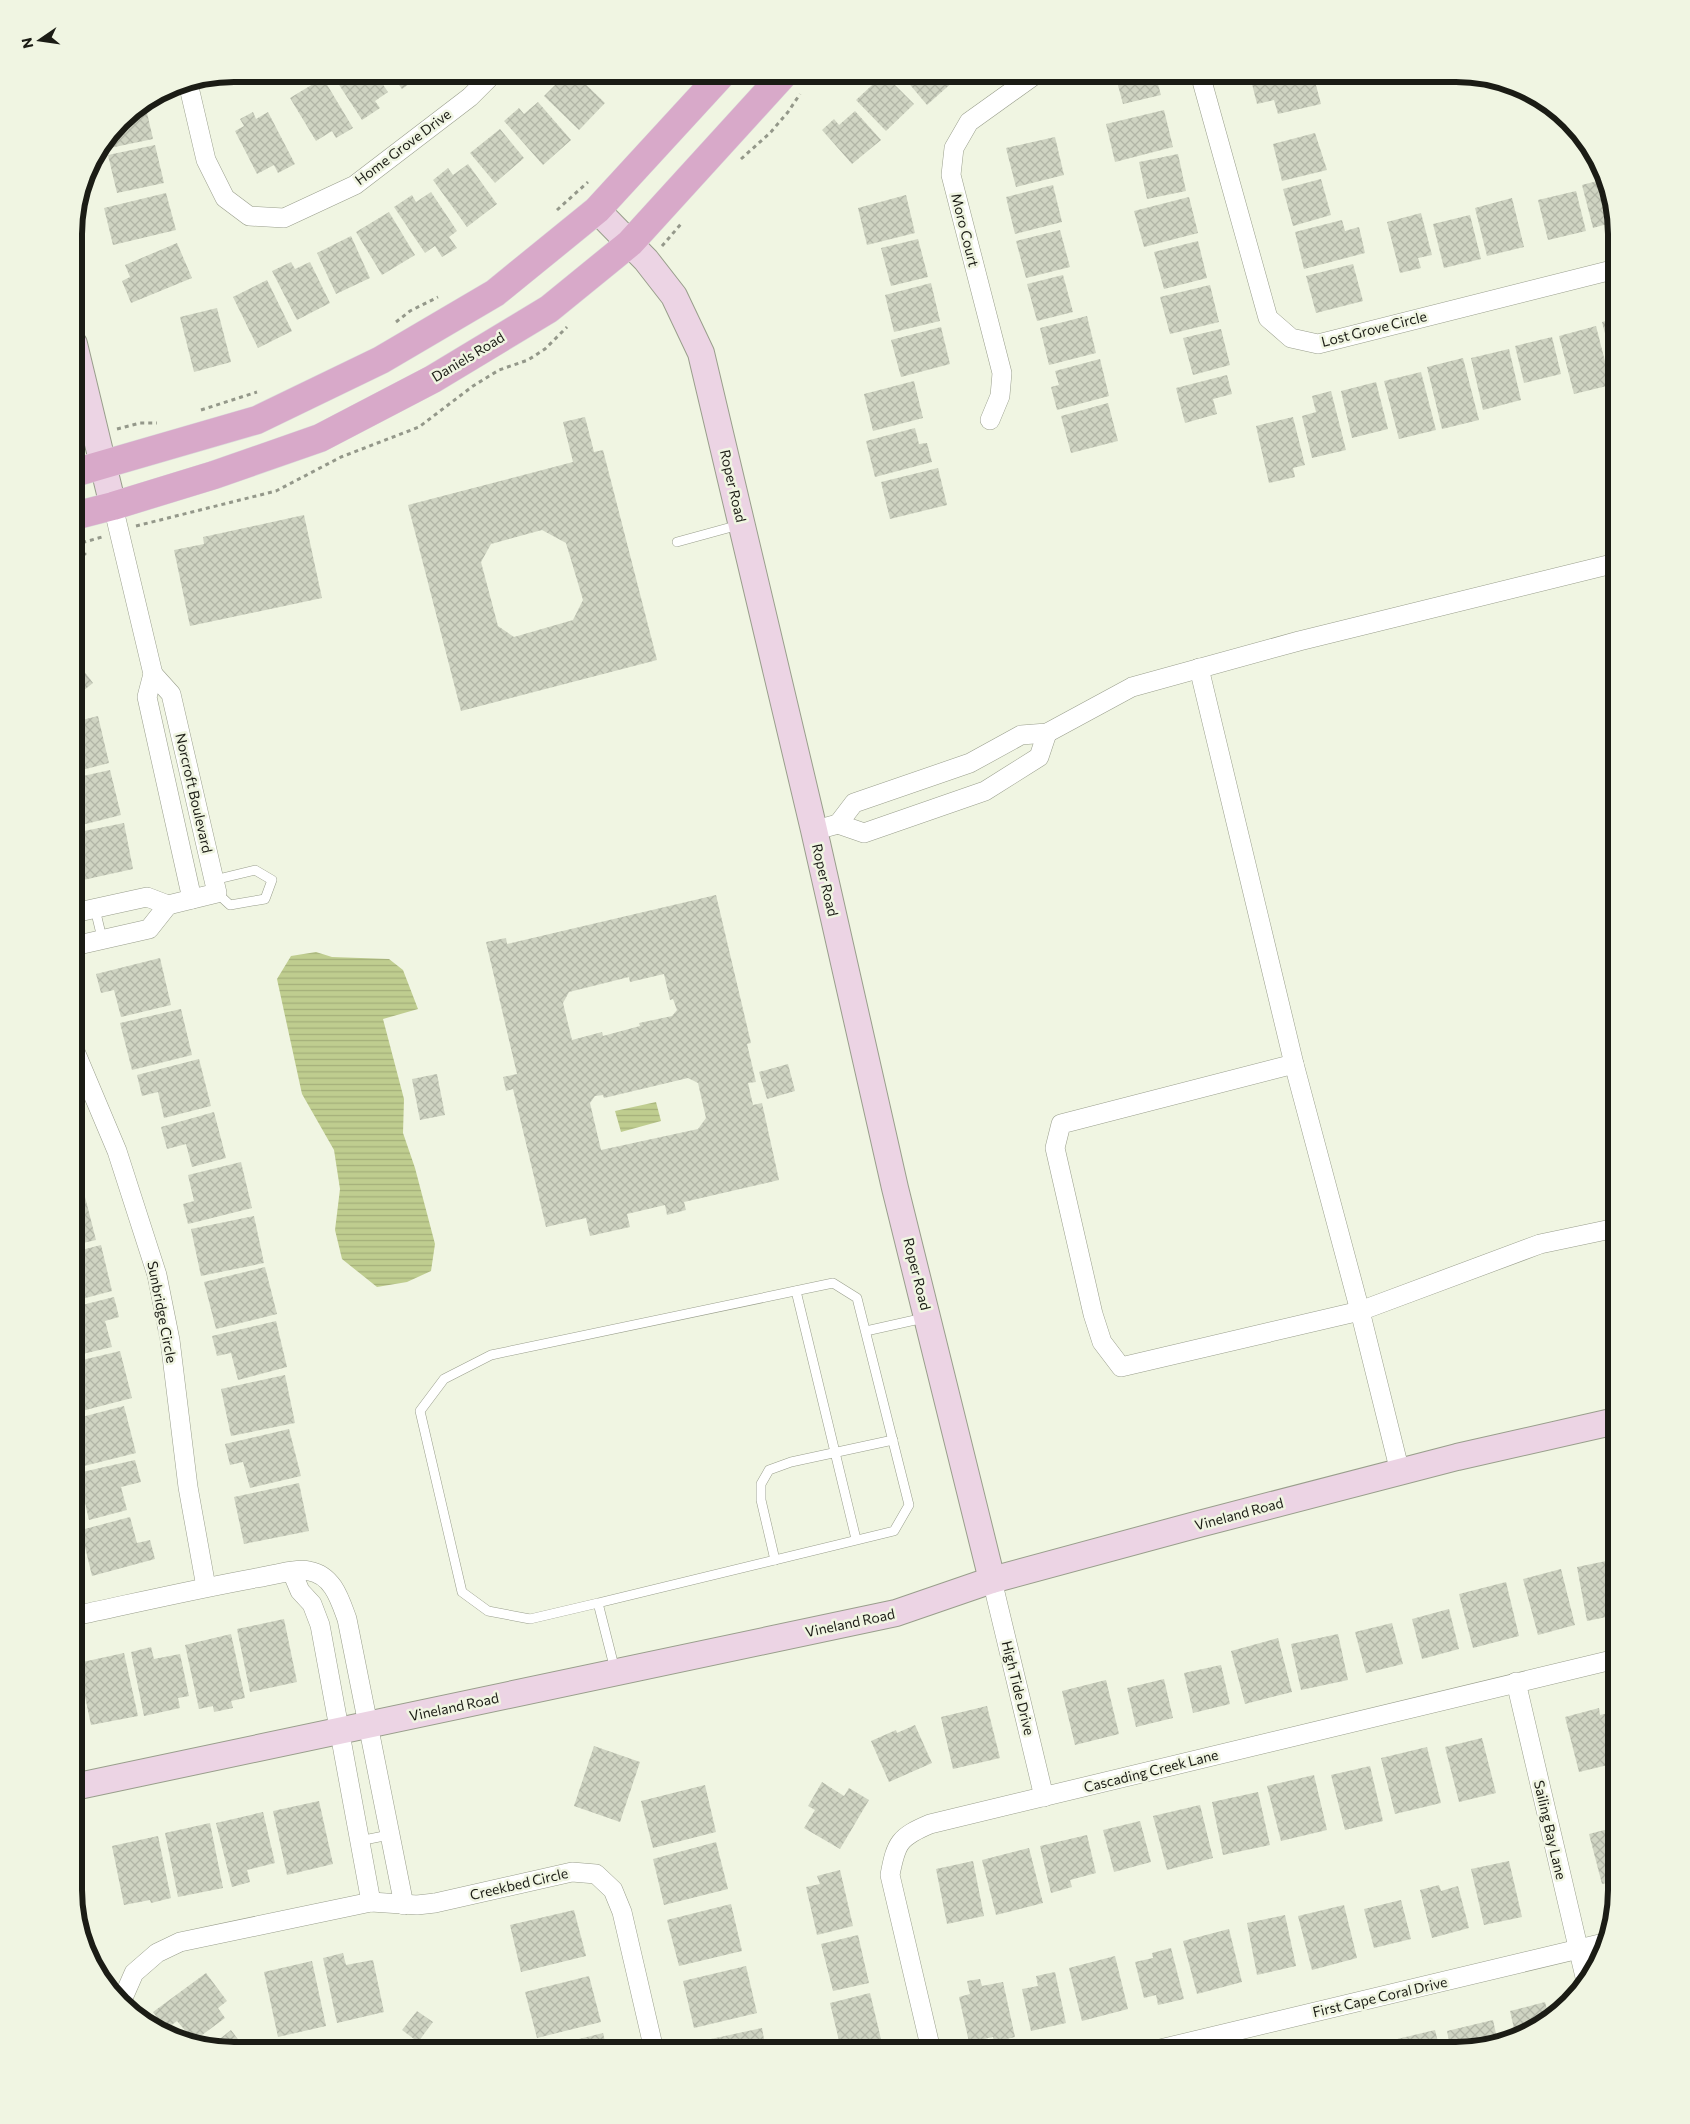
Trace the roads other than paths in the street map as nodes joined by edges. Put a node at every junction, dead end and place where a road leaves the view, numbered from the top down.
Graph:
1 (485, 82) edge
2 (714, 82) edge
3 (776, 82) edge
4 (1024, 83) edge
5 (1202, 83) edge
6 (190, 90) edge
7 (598, 210) junction
8 (630, 243) junction
9 (1608, 271) edge
10 (83, 382) edge
11 (990, 420) dead end
12 (103, 466) junction
13 (83, 470) edge
14 (113, 506) junction
15 (83, 514) edge
16 (742, 524) junction
17 (677, 542) dead end
18 (1608, 565) edge
19 (1199, 668) junction
20 (153, 674) junction
21 (1047, 733) junction
22 (970, 763) junction
23 (985, 791) junction
24 (826, 827) junction
25 (215, 887) junction
26 (192, 899) junction
27 (168, 905) junction
28 (95, 909) junction
29 (83, 911) edge
30 (102, 938) junction
31 (83, 943) edge
32 (1294, 1064) junction
33 (83, 1070) edge
34 (1608, 1230) edge
35 (796, 1291) junction
36 (1360, 1311) junction
37 (928, 1317) junction
38 (866, 1331) junction
39 (1608, 1423) edge
40 (892, 1440) junction
41 (835, 1452) junction
42 (1400, 1472) junction
43 (856, 1540) junction
44 (775, 1560) junction
45 (292, 1572) junction
46 (992, 1580) junction
47 (206, 1587) junction
48 (598, 1602) junction
49 (83, 1614) edge
50 (347, 1619) junction
51 (320, 1625) junction
52 (1608, 1661) edge
53 (615, 1673) junction
54 (1516, 1682) junction
55 (367, 1726) junction
56 (338, 1731) junction
57 (83, 1785) edge
58 (1044, 1796) junction
59 (389, 1835) junction
60 (358, 1841) junction
61 (371, 1902) junction
62 (404, 1905) junction
63 (1596, 1945) edge
64 (1579, 1949) junction
65 (1584, 1971) edge
66 (125, 1995) edge
67 (652, 2042) edge
68 (929, 2042) edge
69 (1190, 2042) edge

1 - 6 street, Home Grove Drive
2 - 7 main road
3 - 8 main road, Daniels Road
4 - 11 street, Moro Court
5 - 9 street, Lost Grove Circle
7 - 8 street, Roper Road
7 - 12 main road
8 - 14 main road, Daniels Road
8 - 16 street, Roper Road
10 - 12 street
12 - 13 main road
12 - 14 street
14 - 15 main road, Daniels Road
14 - 20 street, Norcroft Boulevard
16 - 17 lane
16 - 24 street, Roper Road
18 - 19 street
19 - 21 street
19 - 32 street
20 - 25 street, Norcroft Boulevard
20 - 26 street, Norcroft Boulevard
21 - 22 street
21 - 23 street
22 - 23 street
22 - 24 street
23 - 24 street
24 - 37 street, Roper Road
25 - 25 lane
25 - 26 street
26 - 27 street
27 - 28 street
27 - 30 street
28 - 29 street
28 - 30 lane
30 - 31 street
32 - 36 street
32 - 36 street
33 - 47 street, Sunbridge Circle
34 - 36 street
35 - 38 lane
35 - 41 lane
35 - 48 lane
36 - 42 street
37 - 38 lane
37 - 46 street, Roper Road
38 - 40 lane
39 - 42 street, Vineland Road
40 - 41 lane
40 - 43 lane
41 - 43 lane
41 - 44 lane
42 - 46 street, Vineland Road
43 - 44 lane
44 - 48 lane
45 - 47 street
45 - 50 street
45 - 51 street
46 - 53 street, Vineland Road
46 - 58 street, High Tide Drive
47 - 49 street
48 - 53 lane
50 - 51 street
50 - 55 street
51 - 56 street
52 - 54 street, Cascading Creek Lane
53 - 55 street, Vineland Road
54 - 58 street, Cascading Creek Lane
54 - 64 street, Sailing Bay Lane
55 - 56 street, Vineland Road
55 - 59 street
56 - 57 street, Vineland Road
56 - 60 street
58 - 68 street, Cascading Creek Lane
59 - 60 lane
59 - 62 street
60 - 61 street
61 - 62 street, Creekbed Circle
61 - 66 street, Creekbed Circle
62 - 67 street, Creekbed Circle
63 - 64 street, First Cape Coral Drive
64 - 65 street, Sailing Bay Lane
64 - 69 street, First Cape Coral Drive

